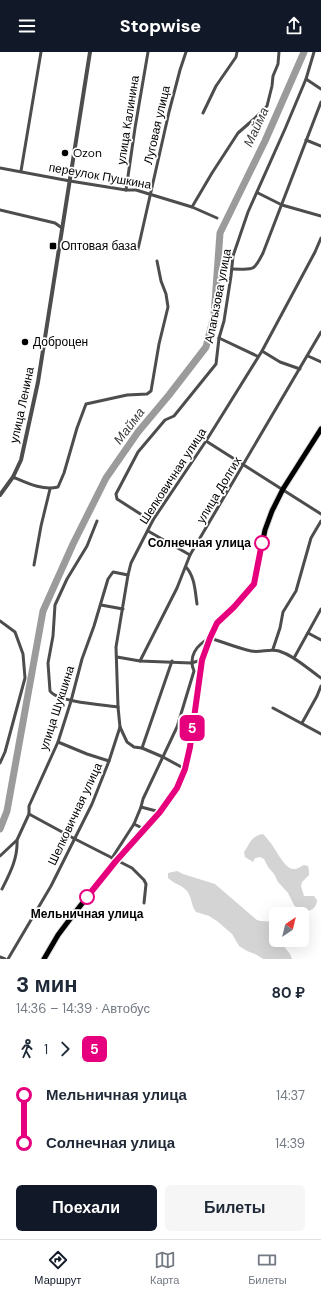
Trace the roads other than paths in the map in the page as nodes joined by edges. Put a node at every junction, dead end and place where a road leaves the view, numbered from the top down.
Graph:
1 (41, 52) edge
2 (90, 52) edge
3 (148, 52) edge
4 (186, 52) edge
5 (237, 52) edge
6 (279, 52) edge
7 (314, 52) edge
8 (306, 79) junction
9 (321, 89) edge
10 (321, 102) edge
11 (203, 114) dead end
12 (306, 140) junction
13 (321, 146) edge
14 (0, 168) edge
15 (21, 171) junction
16 (70, 181) junction
17 (126, 190) junction
18 (258, 193) junction
19 (151, 194) junction
20 (282, 205) junction
21 (192, 207) junction
22 (0, 210) edge
23 (321, 216) edge
24 (217, 218) dead end
25 (62, 228) junction
26 (321, 238) edge
27 (138, 250) dead end
28 (157, 261) dead end
29 (232, 269) junction
30 (321, 332) edge
31 (219, 338) junction
32 (262, 351) junction
33 (257, 356) junction
34 (308, 356) junction
35 (321, 362) edge
36 (300, 369) junction
37 (321, 429) edge
38 (206, 441) junction
39 (244, 465) junction
40 (13, 477) junction
41 (0, 487) edge
42 (5, 489) junction
43 (50, 489) junction
44 (284, 490) junction
45 (0, 495) edge
46 (321, 514) edge
47 (97, 520) dead end
48 (153, 520) junction
49 (321, 521) edge
50 (148, 531) junction
51 (190, 555) junction
52 (34, 565) dead end
53 (186, 567) junction
54 (128, 575) junction
55 (197, 604) dead end
56 (100, 605) junction
57 (123, 609) junction
58 (321, 609) edge
59 (0, 621) edge
60 (308, 633) junction
61 (210, 638) junction
62 (321, 640) edge
63 (273, 649) junction
64 (117, 657) junction
65 (294, 658) junction
66 (202, 660) junction
67 (140, 661) junction
68 (172, 661) junction
69 (191, 663) junction
70 (321, 678) edge
71 (321, 686) edge
72 (71, 701) junction
73 (118, 707) junction
74 (273, 708) dead end
75 (302, 723) junction
76 (120, 727) junction
77 (321, 734) edge
78 (58, 742) junction
79 (142, 748) junction
80 (163, 757) junction
81 (109, 761) junction
82 (0, 763) edge
83 (185, 769) junction
84 (141, 807) junction
85 (160, 812) junction
86 (29, 814) junction
87 (134, 824) junction
88 (145, 830) junction
89 (75, 839) junction
90 (17, 840) junction
91 (0, 856) edge
92 (114, 859) junction
93 (2, 889) dead end
94 (144, 903) dead end
95 (0, 957) edge
96 (7, 959) edge
97 (44, 959) edge

1 - 15 street
2 - 16 street, улица Ленина
3 - 17 street, улица Калинина
4 - 19 street, Луговая улица
5 - 11 street
6 - 21 street
7 - 8 street, Алагызова улица
8 - 9 street
8 - 18 street, Алагызова улица
10 - 12 street
12 - 13 street
12 - 20 street
14 - 15 street, переулок Пушкина
15 - 16 street, переулок Пушкина
16 - 17 street, переулок Пушкина
16 - 25 street, улица Ленина
17 - 19 street, переулок Пушкина
18 - 20 street
18 - 29 street, Алагызова улица
19 - 21 street, переулок Пушкина
19 - 27 street, Луговая улица
20 - 23 street
20 - 29 street
21 - 24 street, переулок Пушкина
22 - 25 street
25 - 40 street, улица Ленина
26 - 32 street, Шелковичная улица
28 - 43 street
29 - 31 street, Алагызова улица
30 - 34 street, улица Долгих
31 - 33 street
31 - 48 street, Алагызова улица
32 - 33 street, Шелковичная улица
32 - 36 street
33 - 38 street, Шелковичная улица
34 - 35 street
34 - 36 street, улица Долгих
36 - 39 street, улица Долгих
37 - 44 main road
38 - 39 street
38 - 48 street, Шелковичная улица
39 - 44 street
39 - 51 street, улица Долгих
40 - 42 street, улица Ленина
40 - 43 street
41 - 42 street
42 - 45 street, улица Ленина
43 - 52 street
44 - 46 street
44 - 61 main road
47 - 72 street
48 - 50 street, Шелковичная улица
49 - 63 street
50 - 51 street
50 - 54 street, Шелковичная улица
51 - 53 street, улица Долгих
53 - 55 street
53 - 67 street, улица Долгих
54 - 56 street, улица Шукшина
54 - 57 street, Шелковичная улица
56 - 57 street
56 - 72 street, улица Шукшина
57 - 64 street, Шелковичная улица
58 - 60 street
59 - 82 street
60 - 62 street
60 - 65 street
61 - 63 street
61 - 66 main road
61 - 69 street
63 - 65 street
64 - 67 street
64 - 73 street, Шелковичная улица
65 - 70 street
66 - 69 street
66 - 83 main road
67 - 68 street
68 - 69 street
68 - 79 street
69 - 80 street
71 - 75 street
72 - 73 street
72 - 78 street, улица Шукшина
73 - 76 street, Шелковичная улица
74 - 75 street
75 - 77 street
76 - 79 street
76 - 81 street, Шелковичная улица
78 - 81 street
78 - 86 street, улица Шукшина
79 - 80 street
80 - 83 street
80 - 84 street
81 - 89 street, Шелковичная улица
83 - 85 main road
84 - 85 street
84 - 87 street
85 - 88 main road
86 - 89 street
86 - 90 street, улица Шукшина
87 - 88 street
87 - 92 street
88 - 92 main road
89 - 92 street
89 - 96 street, Шелковичная улица
90 - 91 street, улица Шукшина
90 - 93 street
92 - 94 street
92 - 97 main road
95 - 96 street

